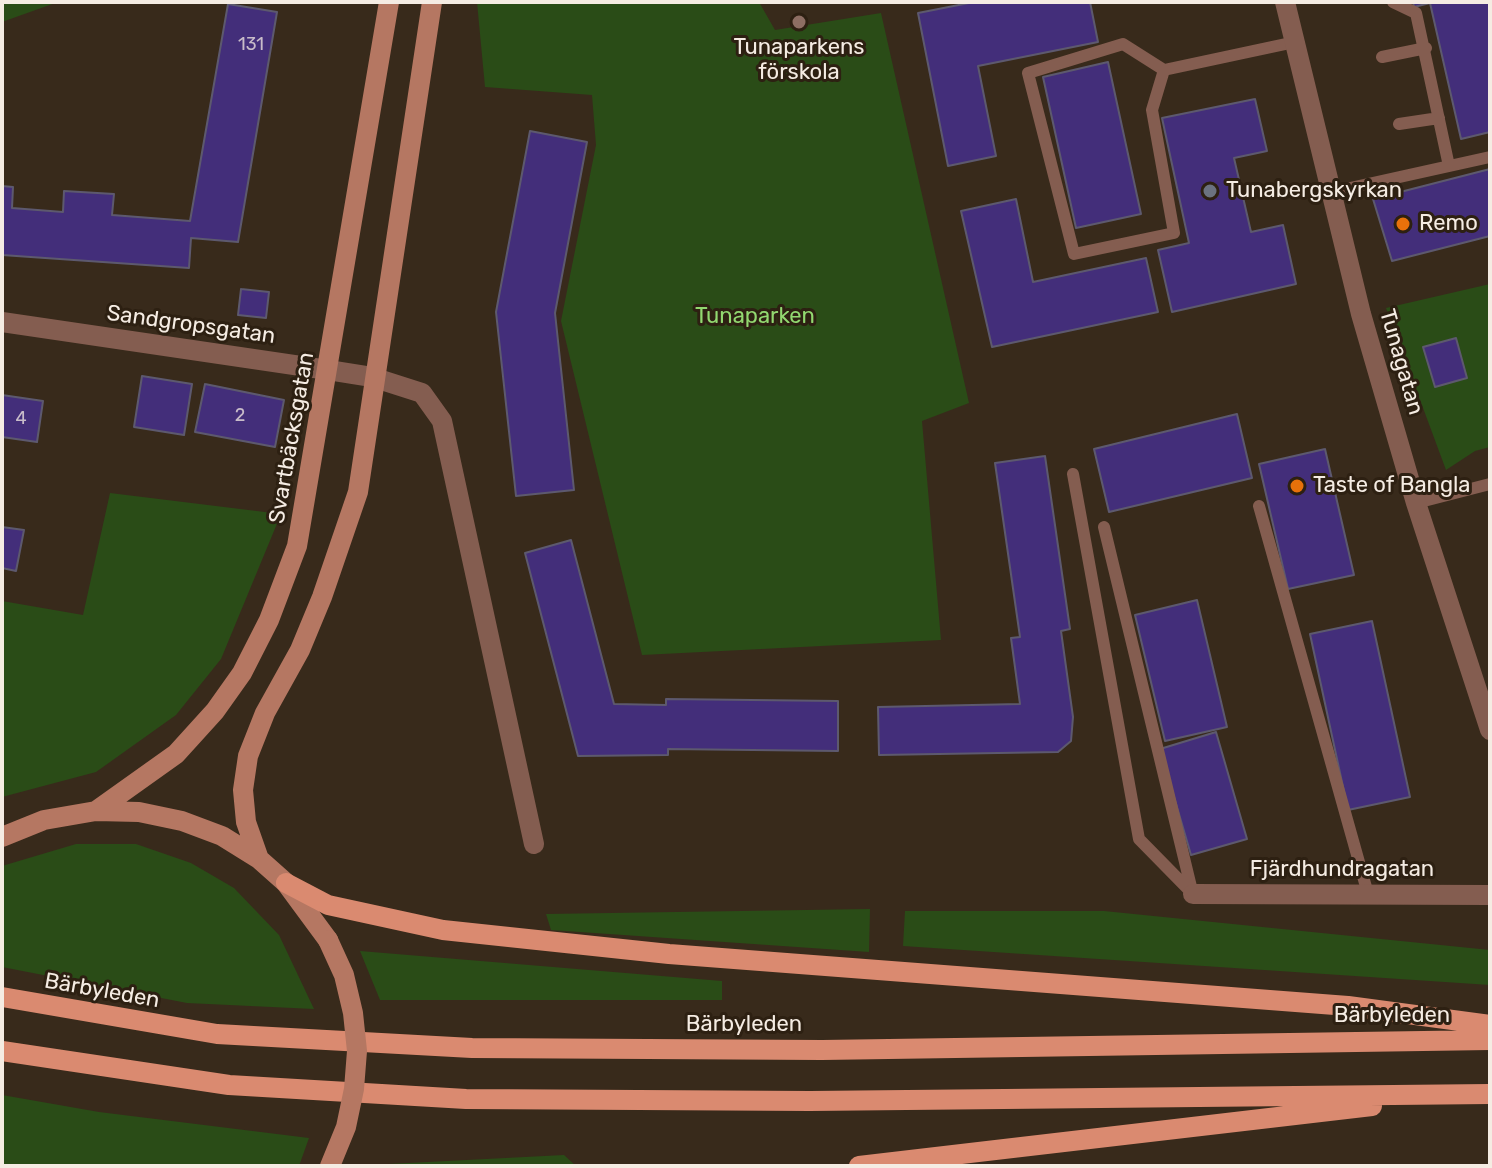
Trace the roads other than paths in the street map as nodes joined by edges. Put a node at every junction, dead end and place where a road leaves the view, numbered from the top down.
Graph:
1 (389, 2) edge
2 (432, 2) edge
3 (1285, 2) edge
4 (1393, 2) edge
5 (1295, 42) junction
6 (1426, 48) junction
7 (1382, 57) dead end
8 (1164, 70) junction
9 (1439, 118) junction
10 (1399, 124) dead end
11 (1490, 157) edge
12 (1449, 166) junction
13 (1332, 192) junction
14 (2, 322) edge
15 (328, 370) junction
16 (372, 377) junction
17 (1073, 474) dead end
18 (1490, 484) edge
19 (1416, 503) junction
20 (1259, 506) dead end
21 (1104, 527) dead end
22 (1490, 730) edge
23 (96, 811) junction
24 (2, 837) edge
25 (534, 844) dead end
26 (259, 859) junction
27 (286, 883) junction
28 (1193, 894) junction
29 (1368, 894) junction
30 (1490, 895) edge
31 (2, 997) edge
32 (1490, 1025) edge
33 (1490, 1040) edge
34 (2, 1051) edge
35 (1484, 1094) edge
36 (330, 1166) edge
37 (859, 1166) edge

1 - 15 street, Svartbäcksgatan
2 - 16 street
3 - 5 street, Tunagatan
4 - 6 lane
5 - 8 lane
5 - 13 street, Tunagatan
6 - 7 lane
6 - 9 lane
8 - 8 lane
9 - 10 lane
9 - 12 lane
11 - 12 lane
12 - 13 lane
13 - 19 street, Tunagatan
14 - 15 street, Sandgropsgatan
15 - 16 street, Sandgropsgatan
15 - 23 street, Svartbäcksgatan
16 - 25 street
16 - 26 street
17 - 28 lane
18 - 19 lane
19 - 22 street, Tunagatan
20 - 29 lane
21 - 28 lane
23 - 24 street
23 - 26 street
26 - 27 street
27 - 32 main road
27 - 36 street, bridge
28 - 29 street, Fjärdhundragatan
29 - 30 street, Fjärdhundragatan
31 - 33 main road, Bärbyleden
34 - 35 main road
35 - 37 main road

